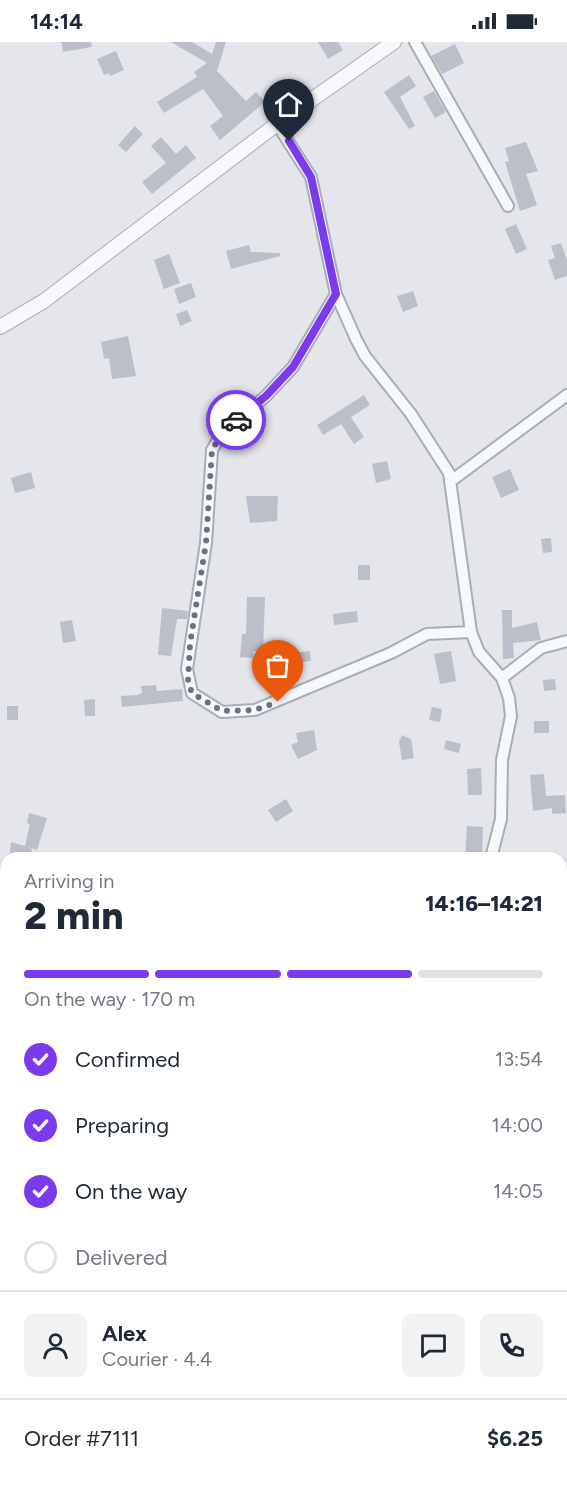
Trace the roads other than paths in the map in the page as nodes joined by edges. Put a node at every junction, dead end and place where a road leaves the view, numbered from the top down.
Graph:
1 (394, 42) edge
2 (415, 42) edge
3 (278, 124) junction
4 (508, 206) dead end
5 (336, 294) junction
6 (0, 327) edge
7 (567, 395) edge
8 (451, 481) junction
9 (471, 632) junction
10 (567, 641) edge
11 (502, 678) junction
12 (493, 852) edge

1 - 3 street
2 - 4 street
3 - 5 street
3 - 6 street
5 - 8 street
5 - 9 street
7 - 8 street
8 - 9 street
9 - 11 street
10 - 11 street
11 - 12 street

